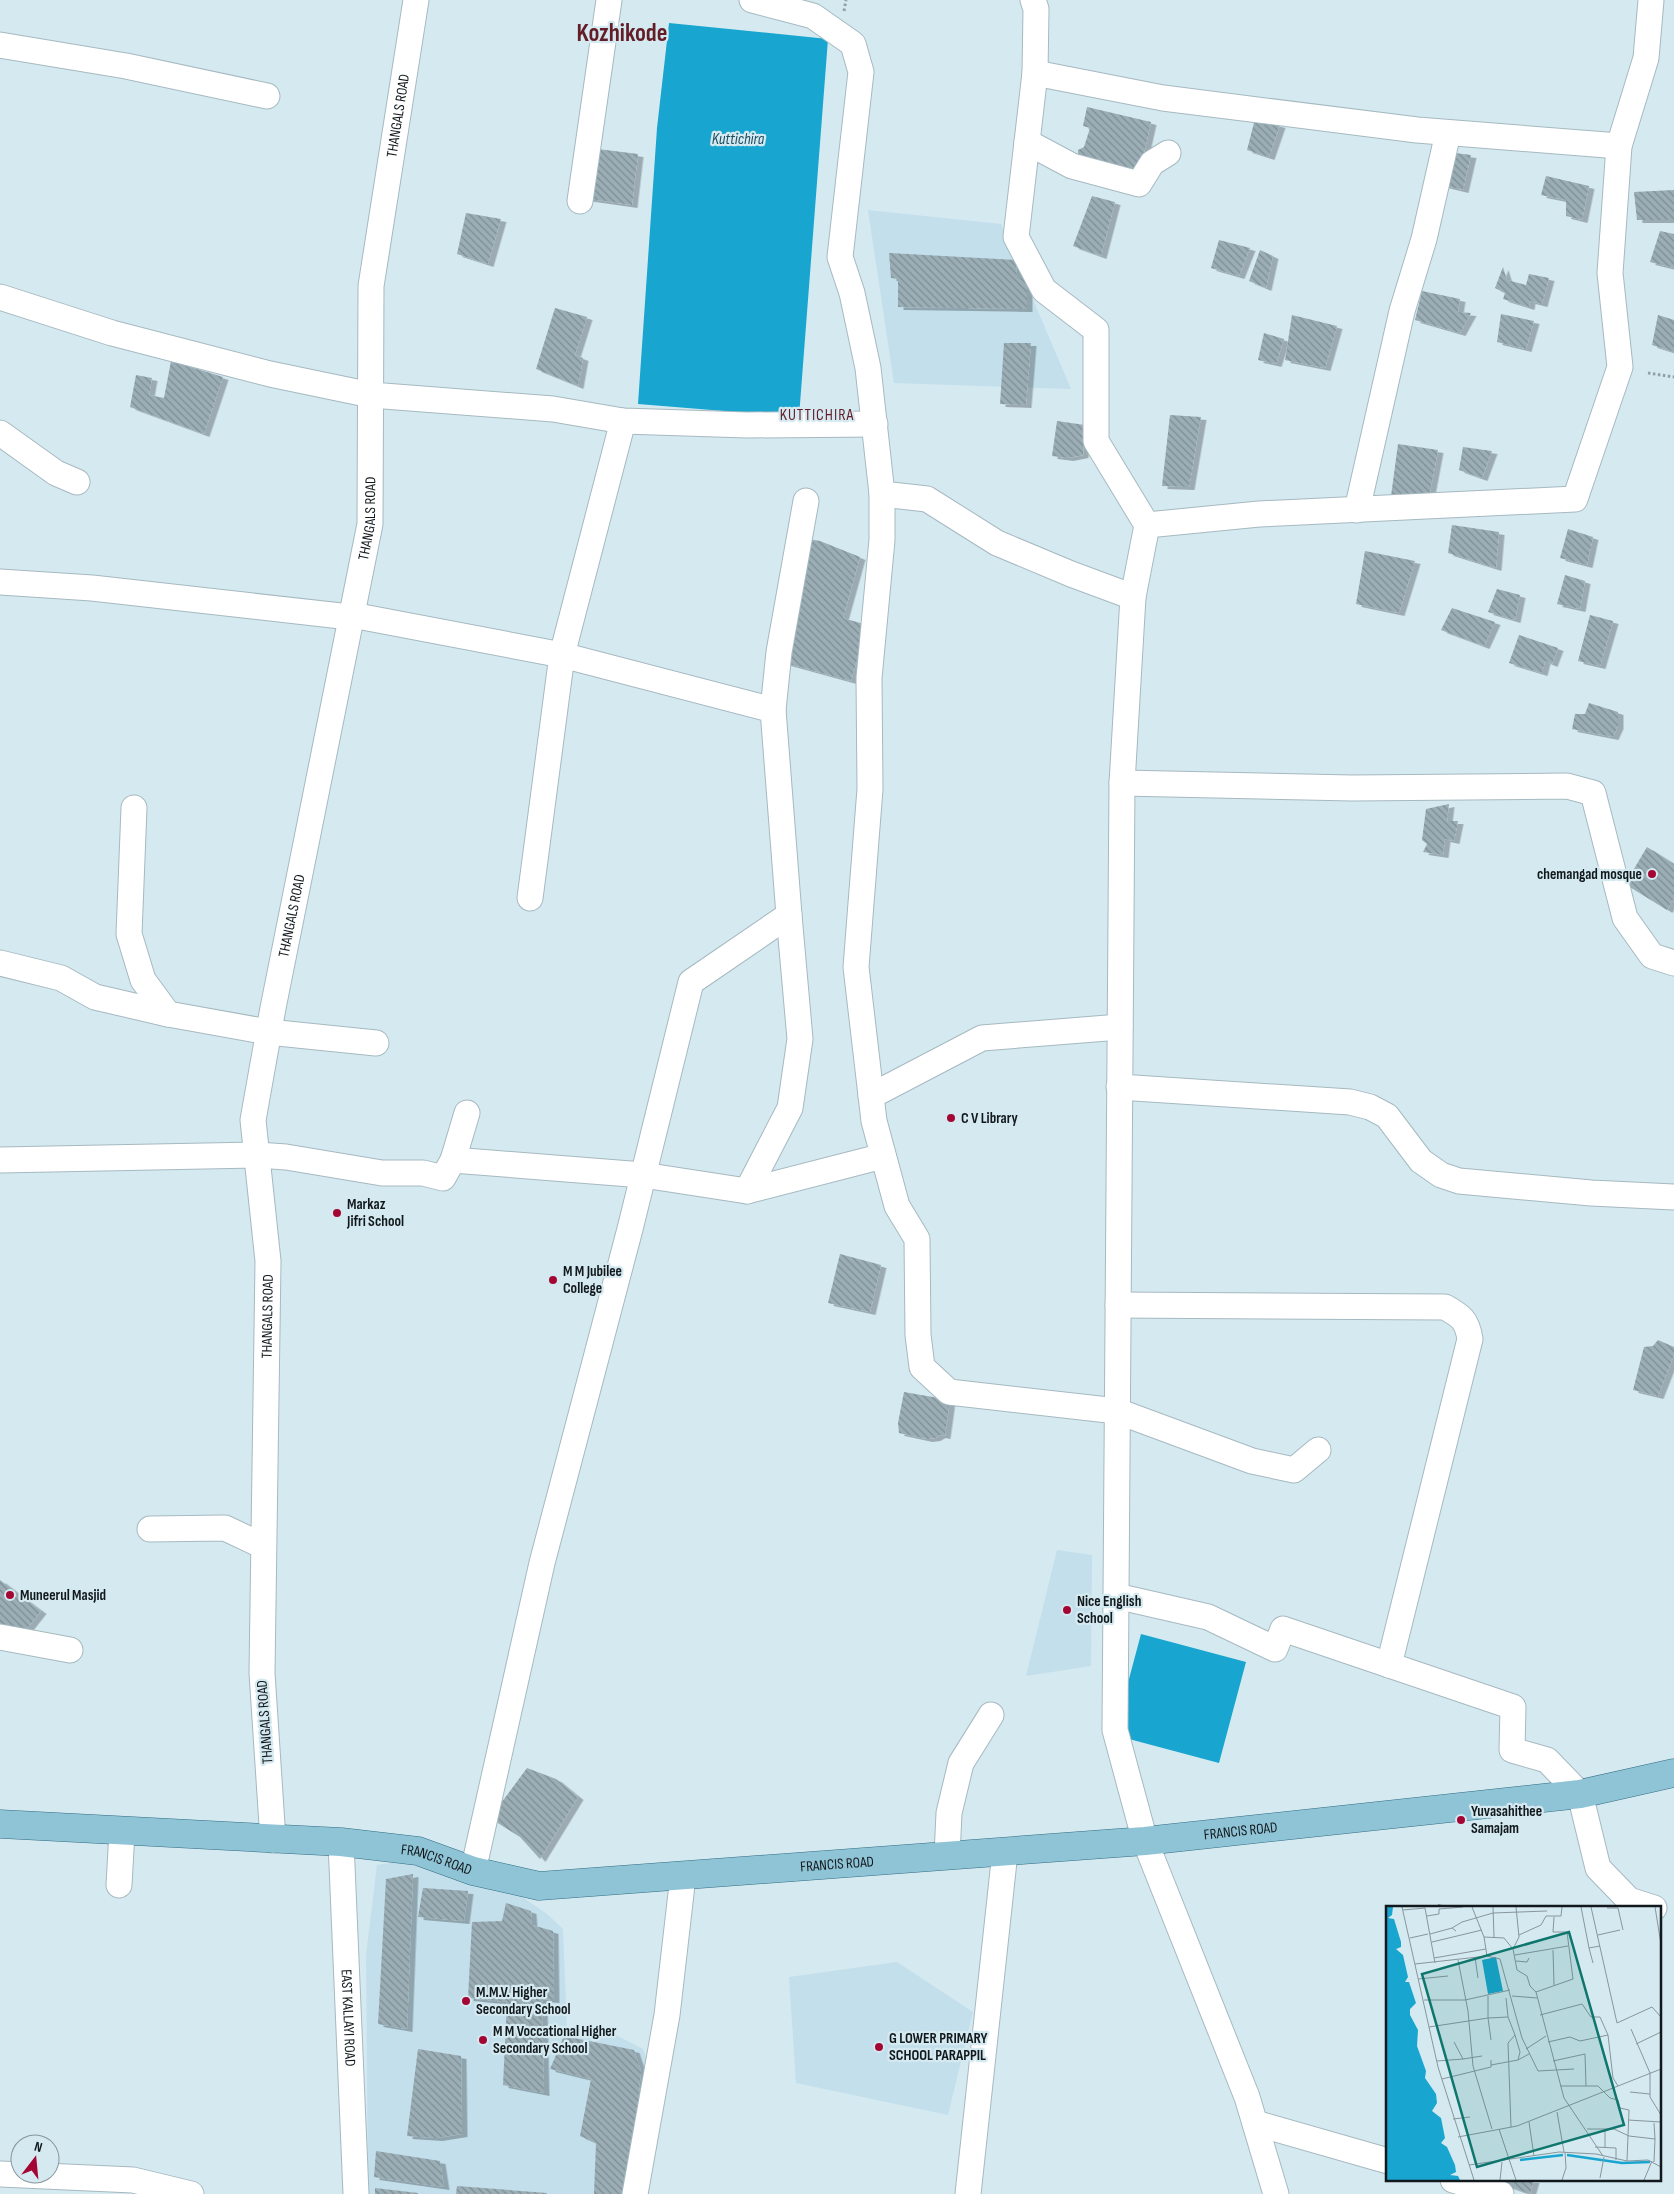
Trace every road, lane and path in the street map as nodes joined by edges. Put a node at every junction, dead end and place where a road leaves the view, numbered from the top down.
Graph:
1 (416, 0) edge
2 (609, 0) edge
3 (752, 0) edge
4 (1651, 0) edge
5 (1038, 3) edge
6 (0, 45) edge
7 (1035, 73) junction
8 (267, 96) dead end
9 (1448, 133) junction
10 (1027, 142) junction
11 (1619, 146) junction
12 (1168, 153) dead end
13 (580, 201) dead end
14 (0, 297) edge
15 (1648, 373) dead end
16 (1674, 377) edge
17 (371, 396) junction
18 (623, 421) junction
19 (875, 424) junction
20 (0, 433) edge
21 (77, 482) dead end
22 (882, 494) junction
23 (806, 501) dead end
24 (1356, 510) junction
25 (1147, 525) junction
26 (0, 582) edge
27 (1133, 597) junction
28 (352, 615) junction
29 (562, 655) junction
30 (773, 710) junction
31 (1122, 783) junction
32 (134, 808) dead end
33 (530, 898) dead end
34 (790, 915) junction
35 (0, 963) edge
36 (1674, 963) edge
37 (168, 1014) junction
38 (1120, 1027) junction
39 (268, 1032) junction
40 (376, 1043) dead end
41 (1120, 1087) junction
42 (871, 1096) junction
43 (467, 1113) dead end
44 (257, 1155) junction
45 (883, 1156) junction
46 (0, 1160) edge
47 (453, 1160) junction
48 (643, 1175) junction
49 (747, 1191) junction
50 (1674, 1197) edge
51 (1118, 1304) junction
52 (1117, 1411) junction
53 (1318, 1450) dead end
54 (150, 1529) dead end
55 (264, 1546) junction
56 (1116, 1596) junction
57 (0, 1637) edge
58 (70, 1650) dead end
59 (1389, 1665) junction
60 (991, 1716) dead end
61 (1674, 1774) edge
62 (1580, 1794) junction
63 (0, 1824) edge
64 (122, 1831) junction
65 (273, 1840) junction
66 (340, 1842) junction
67 (1145, 1842) junction
68 (1006, 1852) junction
69 (947, 1856) junction
70 (473, 1870) junction
71 (683, 1876) junction
72 (119, 1885) dead end
73 (1648, 1906) edge
74 (1255, 2123) junction
75 (1386, 2161) edge
76 (0, 2174) edge
77 (1453, 2182) edge
78 (1461, 2182) edge
79 (40, 2186) edge
80 (191, 2194) edge
81 (356, 2194) edge
82 (635, 2194) edge
83 (968, 2194) edge
84 (1276, 2194) edge
85 (1449, 2194) edge
86 (1501, 2194) edge

1 - 17 street, THANGALS ROAD
2 - 13 street
3 - 19 street
4 - 11 street
5 - 7 street
6 - 8 street
7 - 9 street
7 - 10 street
9 - 11 street
9 - 24 street
10 - 12 street
10 - 25 street
11 - 24 street
14 - 17 street
15 - 16 path
17 - 18 street
17 - 28 street, THANGALS ROAD
18 - 19 street
18 - 29 street
19 - 22 street
20 - 21 street
22 - 27 street
22 - 42 street
23 - 30 street
24 - 25 street
25 - 27 street
26 - 28 street
27 - 31 street
28 - 29 street
28 - 39 street, THANGALS ROAD
29 - 30 street
29 - 33 street
30 - 34 street
31 - 36 street
31 - 38 street
32 - 37 street
34 - 48 street
34 - 49 street
35 - 37 street
37 - 39 street
38 - 41 street
38 - 42 street
39 - 40 street
39 - 44 street, THANGALS ROAD
41 - 50 street
41 - 51 street
42 - 45 street
43 - 47 street
44 - 46 street
44 - 47 street
44 - 55 street, THANGALS ROAD
45 - 49 street
45 - 52 street
47 - 48 street
48 - 49 street
48 - 70 street
51 - 52 street
51 - 59 street
52 - 53 street
52 - 56 street
54 - 55 street
55 - 65 street, THANGALS ROAD
56 - 59 street
56 - 67 street
57 - 58 street
59 - 62 street
60 - 69 street
61 - 62 main road, FRANCIS ROAD
62 - 67 main road, FRANCIS ROAD
62 - 73 street
63 - 64 main road, FRANCIS ROAD
64 - 65 main road, FRANCIS ROAD
64 - 72 street
65 - 66 main road, FRANCIS ROAD
66 - 70 main road, FRANCIS ROAD
66 - 81 street, EAST KALLAYI ROAD
67 - 68 main road, FRANCIS ROAD
67 - 74 street
68 - 69 main road, FRANCIS ROAD
68 - 83 street
69 - 71 main road, FRANCIS ROAD
70 - 71 main road, FRANCIS ROAD
71 - 82 street
74 - 75 street
74 - 84 street
76 - 79 street
77 - 85 street
78 - 86 street
79 - 80 street

